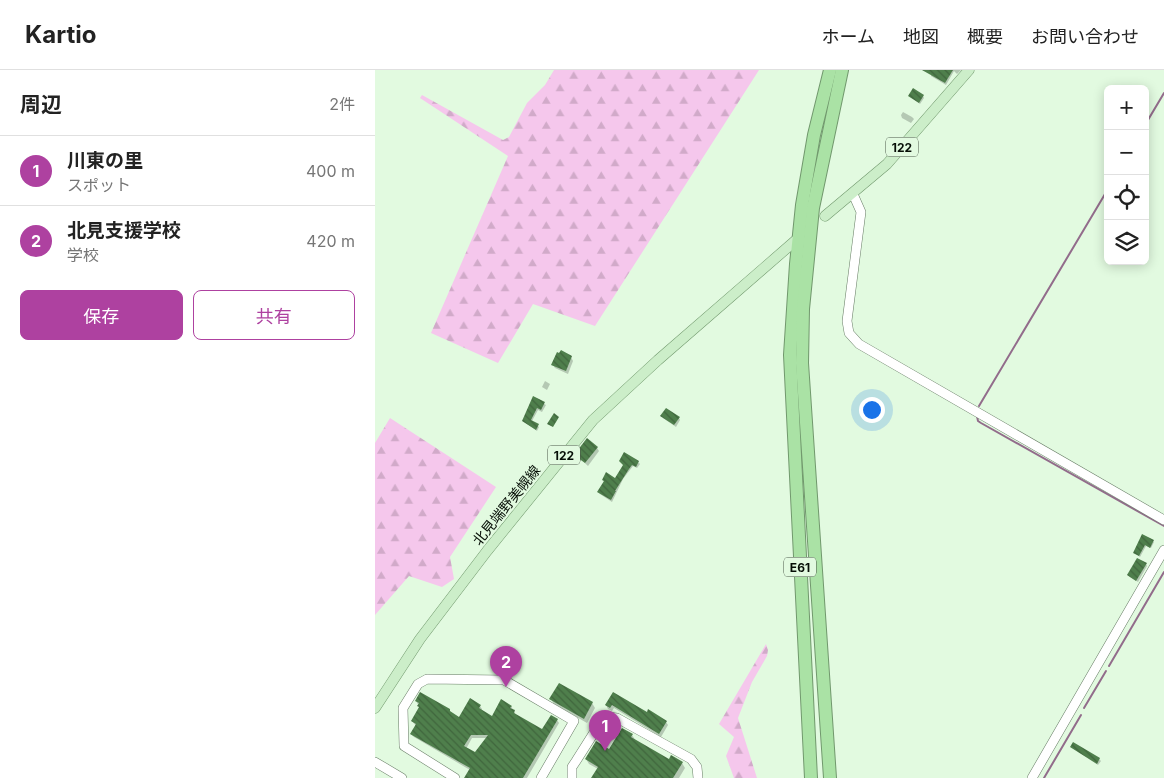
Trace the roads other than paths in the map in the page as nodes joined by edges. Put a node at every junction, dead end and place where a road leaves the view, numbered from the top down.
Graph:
1 (841, 70) edge
2 (969, 70) edge
3 (829, 72) edge
4 (853, 194) junction
5 (825, 216) dead end
6 (795, 241) dead end
7 (1164, 520) edge
8 (1164, 550) edge
9 (375, 708) edge
10 (375, 762) edge
11 (402, 778) edge
12 (455, 778) edge
13 (541, 778) edge
14 (572, 778) edge
15 (698, 778) edge
16 (811, 778) edge
17 (829, 778) edge
18 (1032, 778) edge

1 - 17 highway, E61
2 - 4 main road, 122
3 - 16 highway, E61
4 - 5 main road, 122
4 - 7 street
6 - 9 main road, 北見端野美幌線 / 122
8 - 18 street
10 - 11 street
12 - 13 street
14 - 15 street

